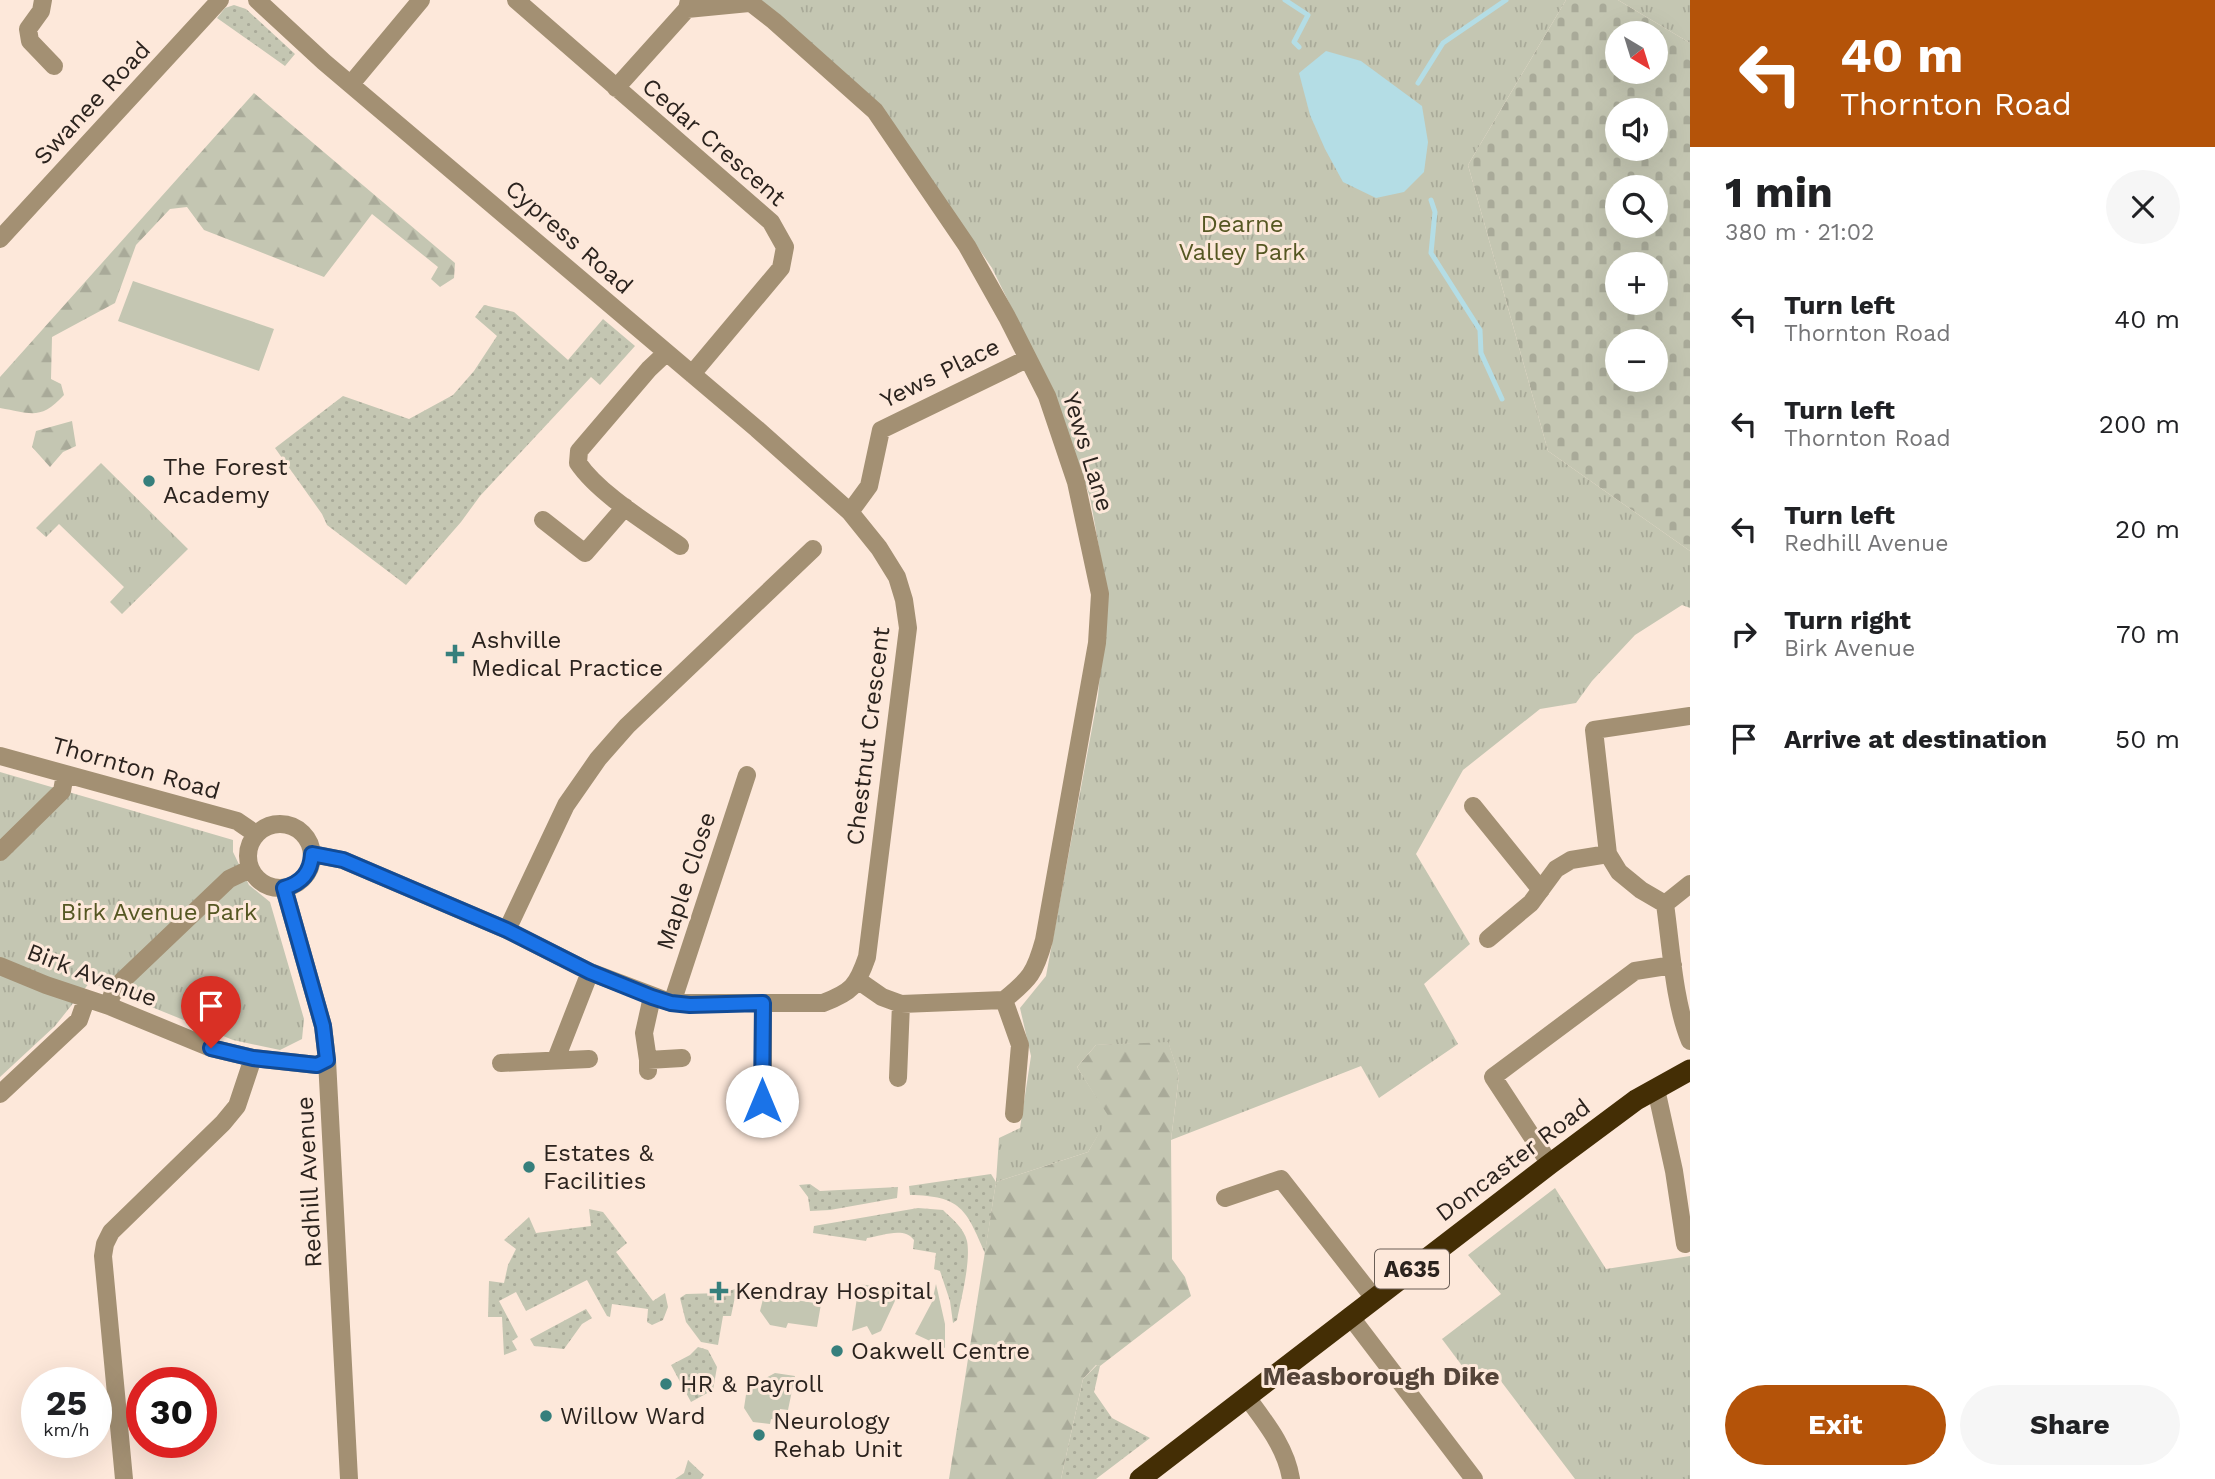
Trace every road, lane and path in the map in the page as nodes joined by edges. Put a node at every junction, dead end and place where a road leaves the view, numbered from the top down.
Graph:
1 (43, 0) edge
2 (220, 0) edge
3 (257, 0) edge
4 (421, 0) edge
5 (516, 0) edge
6 (748, 1) edge
7 (688, 4) edge
8 (54, 66) dead end
9 (351, 84) junction
10 (616, 89) junction
11 (0, 239) edge
12 (666, 353) junction
13 (1027, 359) junction
14 (692, 373) junction
15 (625, 507) junction
16 (850, 512) junction
17 (543, 520) dead end
18 (680, 546) dead end
19 (813, 549) dead end
20 (1690, 716) edge
21 (0, 756) edge
22 (65, 774) junction
23 (747, 775) dead end
24 (1473, 806) dead end
25 (256, 834) junction
26 (0, 852) edge
27 (312, 854) junction
28 (1608, 854) junction
29 (250, 869) junction
30 (1690, 884) edge
31 (284, 888) junction
32 (1541, 890) junction
33 (1665, 904) junction
34 (507, 930) junction
35 (1488, 939) dead end
36 (1673, 965) junction
37 (0, 966) edge
38 (590, 972) junction
39 (859, 981) junction
40 (652, 997) junction
41 (86, 1000) junction
42 (1004, 1000) junction
43 (671, 1003) junction
44 (763, 1003) junction
45 (901, 1004) junction
46 (109, 1006) junction
47 (1690, 1041) edge
48 (253, 1058) junction
49 (682, 1058) dead end
50 (556, 1059) junction
51 (589, 1059) dead end
52 (327, 1060) junction
53 (501, 1063) dead end
54 (1690, 1070) edge
55 (898, 1078) dead end
56 (1656, 1089) junction
57 (0, 1094) edge
58 (762, 1101) dead end
59 (1014, 1114) dead end
60 (1550, 1164) junction
61 (1224, 1198) dead end
62 (1685, 1244) dead end
63 (1374, 1298) junction
64 (1350, 1316) junction
65 (1246, 1396) junction
66 (124, 1479) edge
67 (349, 1479) edge
68 (1140, 1479) edge
69 (1291, 1479) edge
70 (1474, 1479) edge

1 - 8 street
2 - 11 street, Swanee Road
3 - 9 street, Cypress Road
4 - 9 street
5 - 10 street, Cedar Crescent
6 - 7 street, Yews Lane
6 - 13 street, Yews Lane
7 - 10 street, Yews Lane
9 - 12 street, Cypress Road
10 - 14 street, Cedar Crescent
12 - 14 street, Cypress Road
12 - 15 street
13 - 16 street, Yews Place
13 - 42 street, Yews Lane
14 - 16 street, Cypress Road
15 - 17 street
15 - 18 street
16 - 39 street, Chestnut Crescent
19 - 34 street
20 - 28 street
21 - 22 street, Thornton Road
22 - 25 street, Thornton Road
22 - 26 street
23 - 43 street, Maple Close
24 - 32 street
25 - 27 street
25 - 29 street
27 - 31 street
27 - 34 street
28 - 32 street
28 - 33 street
29 - 31 street
29 - 46 street
30 - 33 street
31 - 52 street, Redhill Avenue
32 - 35 street
33 - 36 street
34 - 38 street
36 - 47 street
36 - 60 street
37 - 41 street, Birk Avenue
38 - 40 street
38 - 50 street
39 - 44 street
39 - 45 street
40 - 43 street
40 - 49 street
41 - 46 street, Birk Avenue
41 - 57 street
42 - 45 street
42 - 59 street
43 - 44 street
44 - 58 street
45 - 55 street
46 - 48 street, Birk Avenue
48 - 52 street, Birk Avenue
48 - 66 street
50 - 51 street
50 - 53 street
52 - 67 street, Redhill Avenue
54 - 56 highway, Doncaster Road / A635
56 - 60 highway, Doncaster Road / A635
56 - 62 street
60 - 63 highway, Doncaster Road / A635
61 - 63 street
63 - 64 highway, Doncaster Road / A635
64 - 65 highway, Doncaster Road / A635
64 - 70 street
65 - 68 highway, Doncaster Road / A635
65 - 69 street

